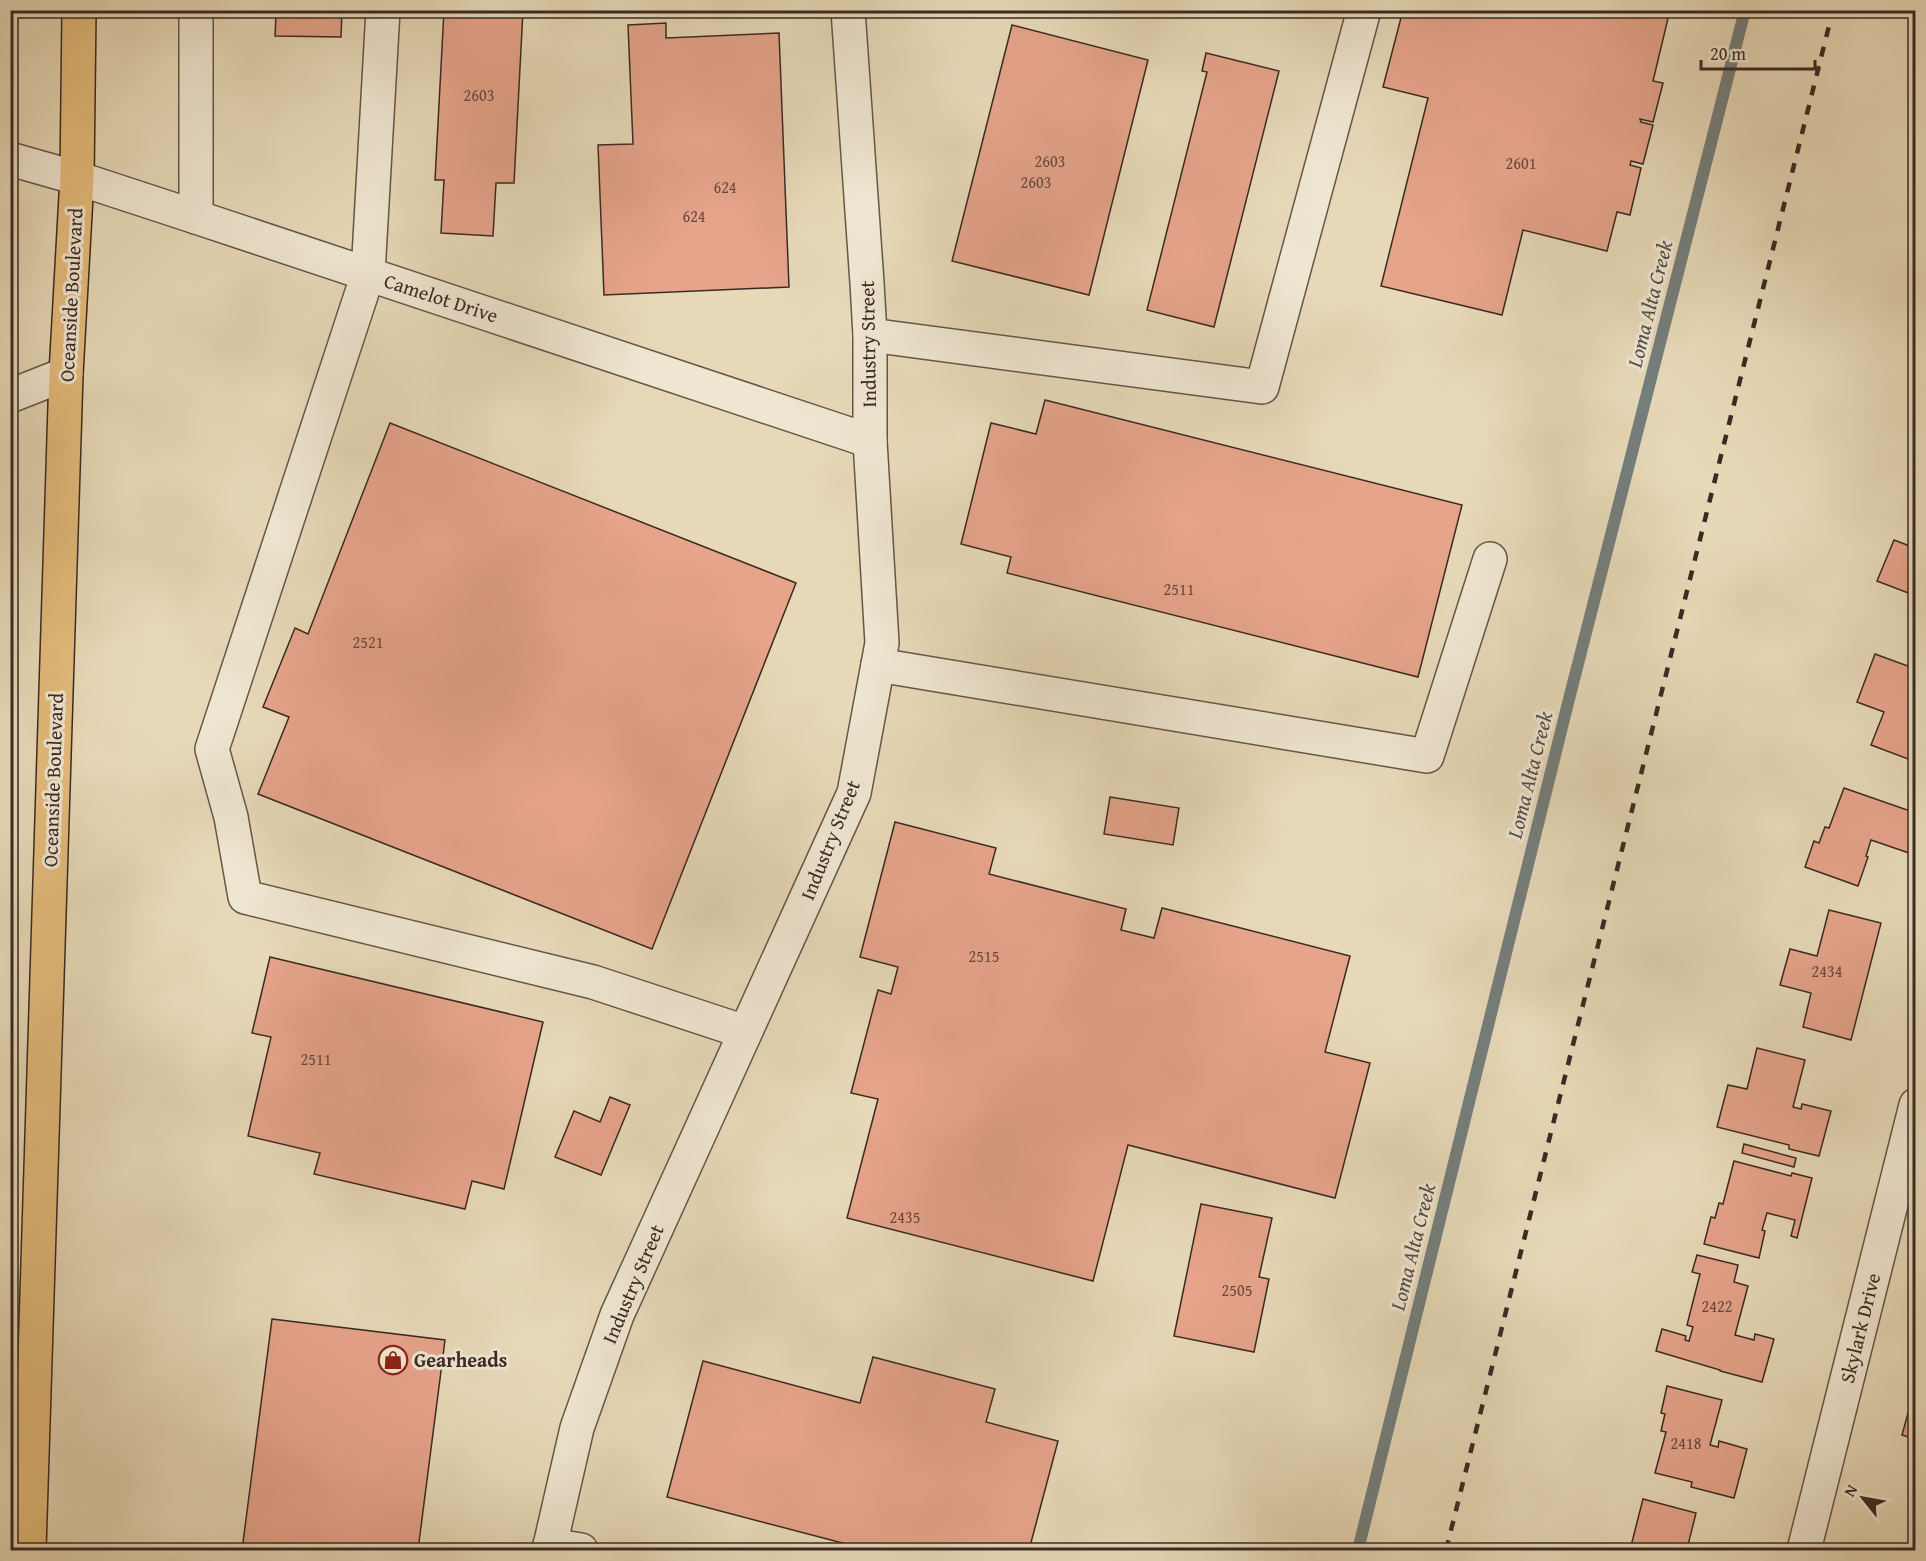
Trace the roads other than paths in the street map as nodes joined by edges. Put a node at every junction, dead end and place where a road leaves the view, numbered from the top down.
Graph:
1 (79, 10) edge
2 (196, 10) edge
3 (383, 10) edge
4 (848, 10) edge
5 (1364, 10) edge
6 (10, 159) edge
7 (77, 178) junction
8 (196, 217) junction
9 (368, 274) junction
10 (870, 335) junction
11 (66, 374) junction
12 (10, 396) edge
13 (870, 441) junction
14 (1490, 559) dead end
15 (878, 665) junction
16 (746, 1032) junction
17 (1916, 1105) edge
18 (560, 1549) edge
19 (29, 1551) edge
20 (1804, 1551) edge

1 - 7 main road, Oceanside Boulevard
2 - 8 street
3 - 9 street
4 - 10 street, Industry Street
5 - 10 street
6 - 7 street, Camelot Drive
7 - 8 street, Camelot Drive
7 - 11 main road, Oceanside Boulevard
8 - 9 street, Camelot Drive
9 - 13 street, Camelot Drive
9 - 16 street
10 - 13 street, Industry Street
11 - 12 street
11 - 19 main road, Oceanside Boulevard
13 - 15 street, Industry Street
14 - 15 street
15 - 16 street, Industry Street
16 - 18 street, Industry Street
17 - 20 street, Skylark Drive

